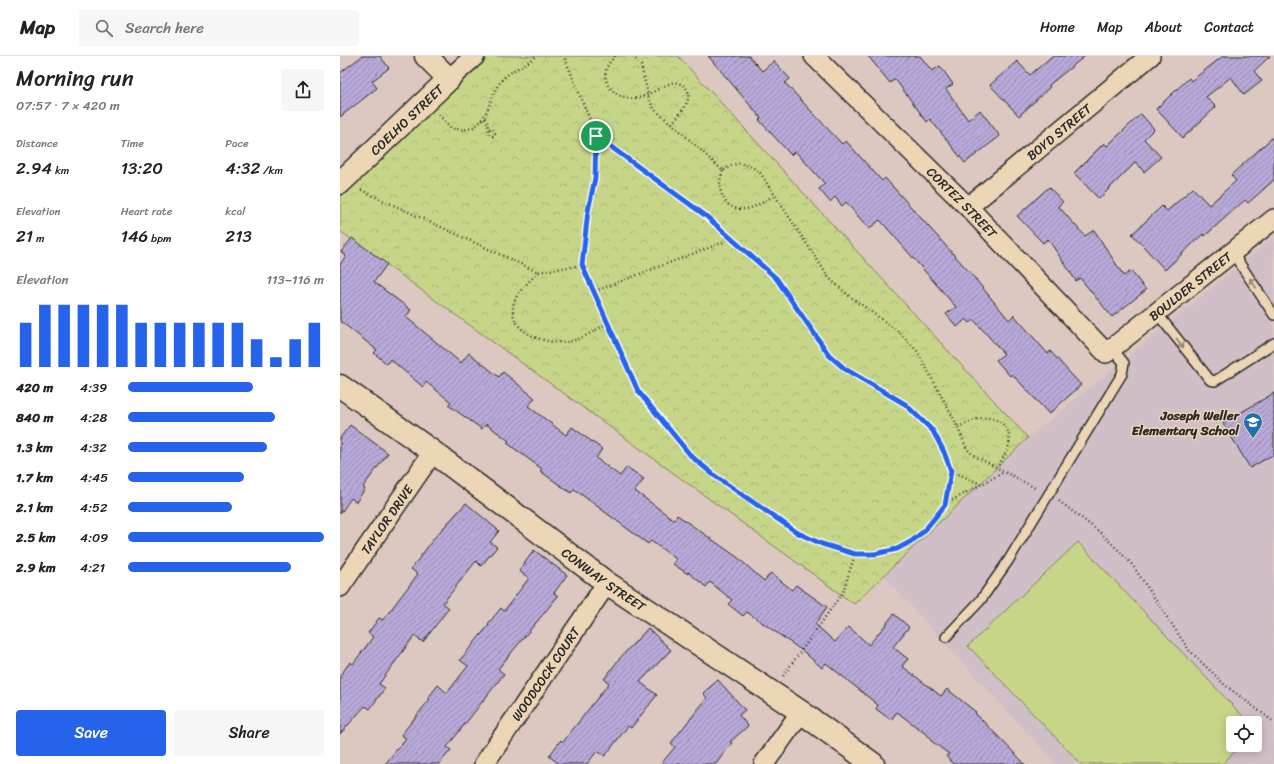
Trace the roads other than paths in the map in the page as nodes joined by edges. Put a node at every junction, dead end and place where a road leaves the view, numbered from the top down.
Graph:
1 (426, 56) edge
2 (475, 56) edge
3 (814, 56) edge
4 (1150, 56) edge
5 (449, 79) junction
6 (343, 181) edge
7 (968, 207) junction
8 (1273, 220) edge
9 (1232, 252) junction
10 (1156, 312) junction
11 (1274, 315) edge
12 (1274, 343) edge
13 (1109, 351) junction
14 (340, 386) edge
15 (433, 452) junction
16 (607, 583) junction
17 (340, 587) edge
18 (946, 637) dead end
19 (801, 712) junction
20 (484, 764) edge
21 (764, 764) edge
22 (873, 764) edge

1 - 5 street
2 - 5 street, COELHO STREET
3 - 7 street, CORTEZ STREET
4 - 7 street, BOYD STREET
5 - 6 street, COELHO STREET
7 - 13 street, CORTEZ STREET
8 - 9 street, BOULDER STREET
9 - 10 street, BOULDER STREET
11 -> 9 lane
10 -> 12 lane
10 - 13 street, BOULDER STREET
13 - 18 lane
14 - 15 street, CONWAY STREET
15 - 16 street, CONWAY STREET
15 - 17 street, TAYLOR DRIVE
16 - 19 street, CONWAY STREET
16 - 20 street, WOODCOCK COURT
19 - 21 street
19 - 22 street, CONWAY STREET

